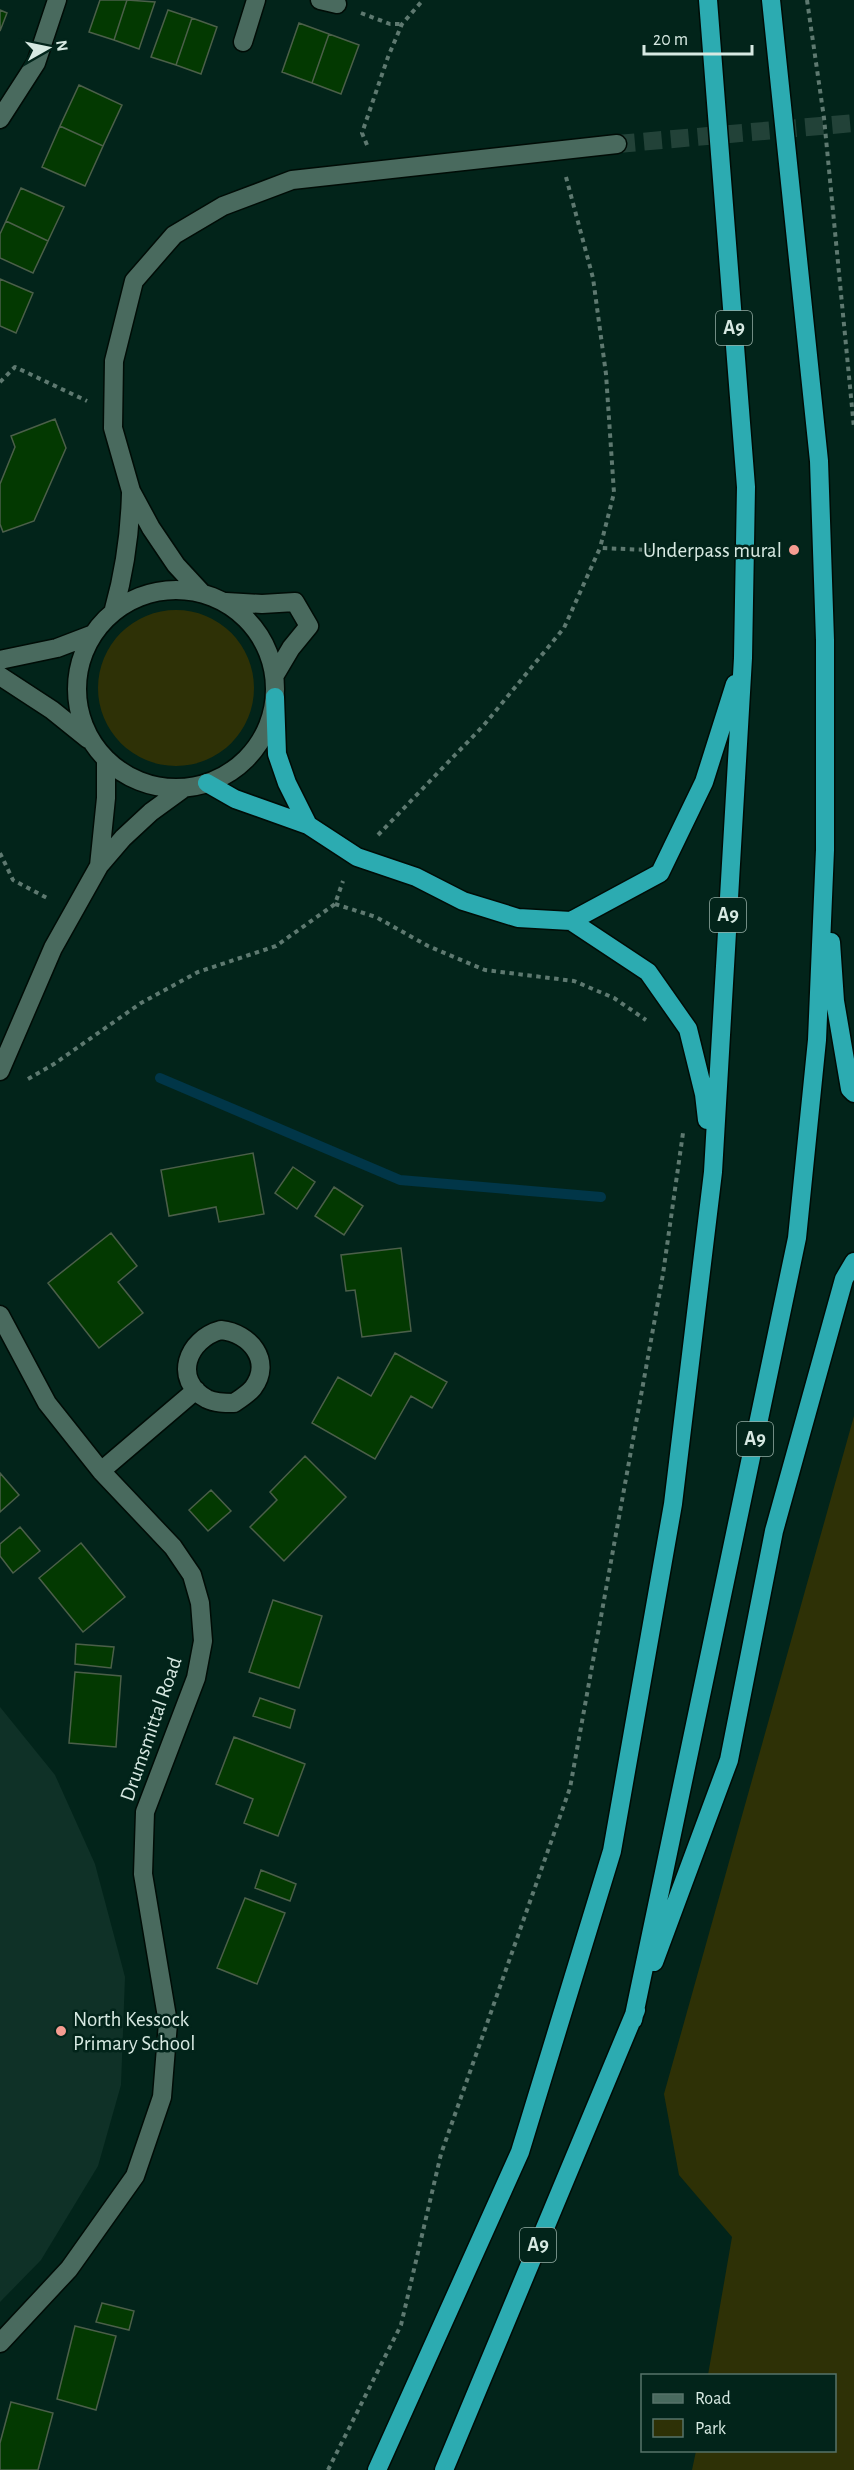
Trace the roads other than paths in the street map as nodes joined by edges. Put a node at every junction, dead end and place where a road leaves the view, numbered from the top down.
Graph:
1 (57, 0) edge
2 (256, 0) edge
3 (708, 0) edge
4 (771, 0) edge
5 (243, 42) dead end
6 (0, 119) edge
7 (617, 144) tunnel mouth
8 (131, 491) junction
9 (201, 592) junction
10 (226, 602) junction
11 (114, 609) junction
12 (91, 635) junction
13 (743, 657) junction
14 (0, 660) edge
15 (275, 675) junction
16 (0, 676) edge
17 (275, 697) junction
18 (90, 740) junction
19 (106, 761) junction
20 (207, 783) junction
21 (184, 788) junction
22 (308, 825) junction
23 (825, 850) junction
24 (99, 866) junction
25 (572, 921) junction
26 (0, 1071) edge
27 (854, 1093) edge
28 (713, 1172) junction
29 (854, 1262) edge
30 (0, 1315) edge
31 (196, 1390) junction
32 (101, 1471) junction
33 (633, 2020) junction
34 (0, 2343) edge
35 (377, 2470) edge
36 (444, 2470) edge

1 - 6 street
2 - 5 street
3 - 13 highway, A9
4 - 23 highway, A9
7 - 8 street
8 - 9 street
8 - 11 street
9 - 10 street
9 - 11 street
10 - 15 street
10 - 15 street
11 - 12 street
12 - 14 street
12 - 18 street
13 - 25 highway, A9
13 - 28 highway, A9
15 - 17 street
16 - 18 street
17 - 20 street
17 - 22 highway
18 - 19 street
19 - 21 street
19 - 24 street
20 - 21 street
20 - 22 highway
21 - 24 street
22 - 25 highway
23 - 27 highway, A9
23 - 33 highway, A9
24 - 26 street
25 - 28 highway, A9
28 - 35 highway, A9
29 - 33 highway, A9
30 - 32 street, Drumsmittal Road
31 - 31 street
31 - 32 street
32 - 34 street, Drumsmittal Road
33 - 36 highway, A9

